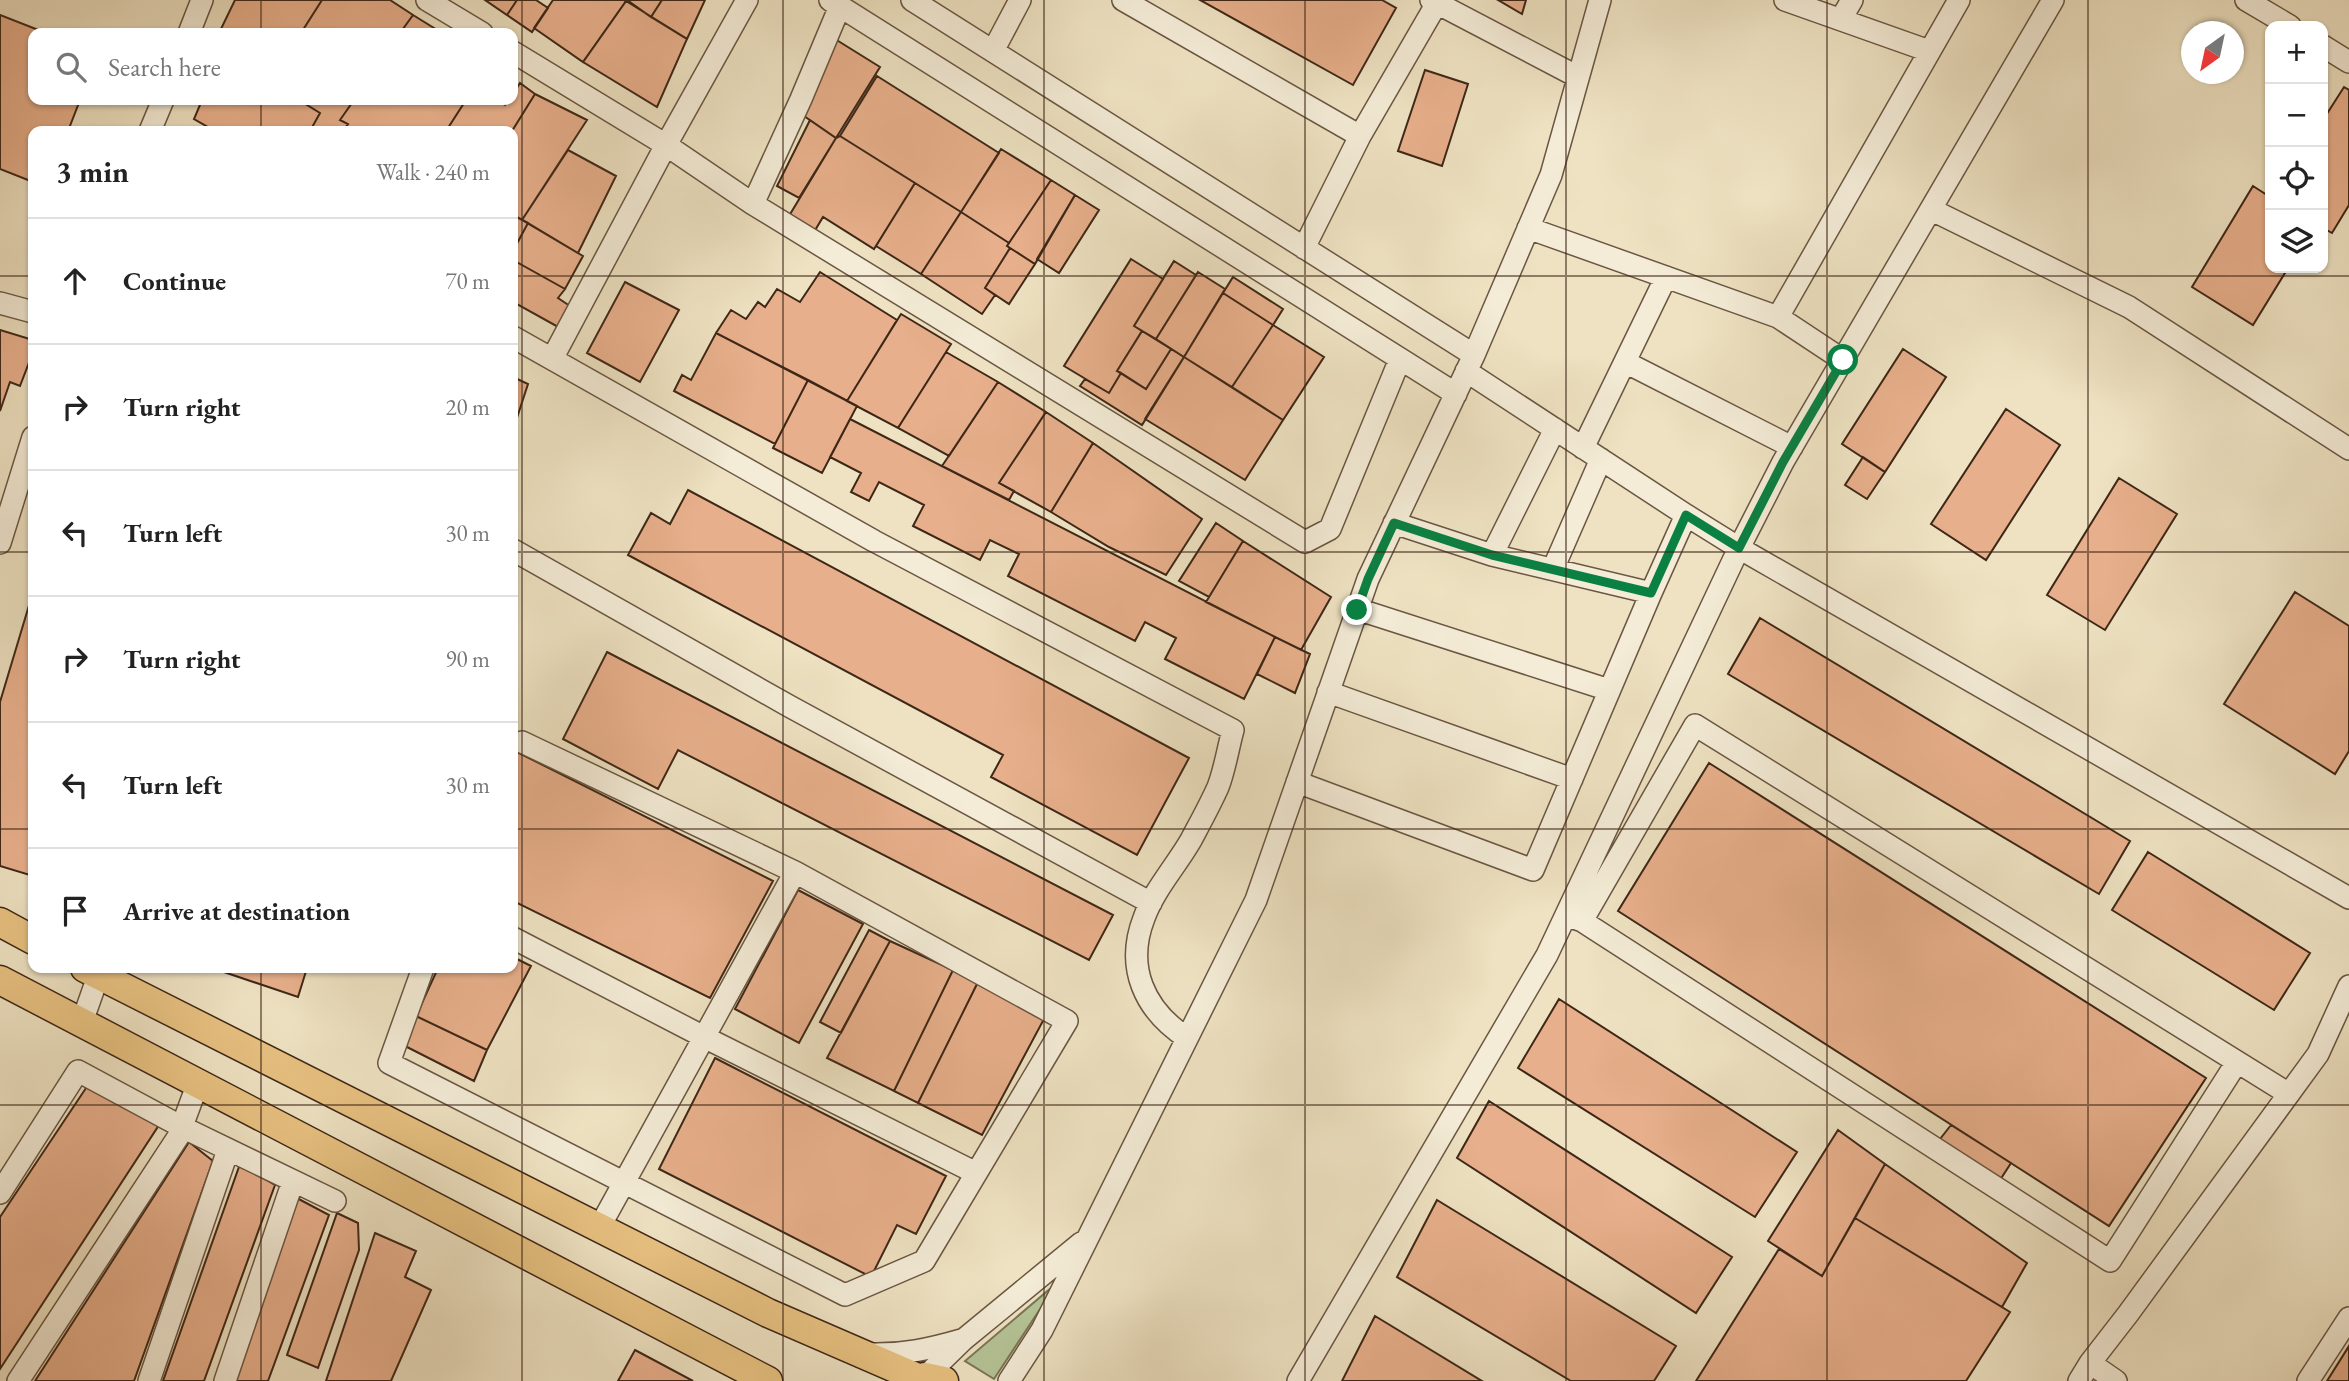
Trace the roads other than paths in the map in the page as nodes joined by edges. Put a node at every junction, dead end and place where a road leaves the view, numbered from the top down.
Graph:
1 (202, 0) edge
2 (427, 0) edge
3 (747, 0) edge
4 (912, 0) edge
5 (1020, 0) edge
6 (1123, 0) edge
7 (1600, 0) edge
8 (1785, 0) edge
9 (1852, 0) edge
10 (1959, 0) edge
11 (2053, 0) edge
12 (2246, 0) edge
13 (1434, 1) edge
14 (835, 3) edge
15 (1841, 19) junction
16 (2282, 21) edge
17 (191, 28) edge
18 (474, 28) edge
19 (2328, 49) edge
20 (993, 51) junction
21 (1929, 51) junction
22 (518, 55) edge
23 (2349, 62) edge
24 (1578, 77) junction
25 (161, 105) edge
26 (152, 126) edge
27 (1360, 136) junction
28 (666, 145) junction
29 (753, 204) junction
30 (1931, 210) junction
31 (1528, 228) junction
32 (1304, 248) junction
33 (1666, 277) junction
34 (0, 303) edge
35 (28, 311) edge
36 (1778, 317) junction
37 (518, 340) edge
38 (552, 359) junction
39 (1401, 359) junction
40 (1843, 360) junction
41 (1625, 362) junction
42 (1470, 363) junction
43 (1456, 394) junction
44 (1555, 429) junction
45 (1583, 447) junction
46 (1791, 447) junction
47 (2349, 449) edge
48 (28, 454) edge
49 (1601, 460) junction
50 (1686, 515) junction
51 (1394, 523) junction
52 (0, 543) edge
53 (1739, 548) junction
54 (518, 553) edge
55 (1492, 555) junction
56 (1553, 569) junction
57 (1651, 593) junction
58 (1357, 610) junction
59 (1609, 690) junction
60 (1328, 692) junction
61 (522, 742) dead end
62 (1572, 779) junction
63 (1297, 782) junction
64 (795, 872) junction
65 (2349, 898) edge
66 (1151, 903) junction
67 (1574, 918) junction
68 (0, 922) edge
69 (28, 937) edge
70 (518, 940) edge
71 (94, 973) edge
72 (101, 973) edge
73 (421, 973) edge
74 (0, 980) edge
75 (2349, 986) edge
76 (82, 1022) junction
77 (704, 1037) junction
78 (1187, 1038) junction
79 (2237, 1062) junction
80 (198, 1083) junction
81 (2288, 1094) junction
82 (182, 1127) junction
83 (228, 1150) junction
84 (976, 1173) junction
85 (293, 1181) junction
86 (624, 1184) junction
87 (0, 1193) edge
88 (335, 1201) dead end
89 (599, 1228) junction
90 (1086, 1240) junction
91 (2349, 1318) edge
92 (963, 1340) junction
93 (863, 1354) junction
94 (2090, 1363) junction
95 (923, 1379) edge
96 (18, 1381) edge
97 (149, 1381) edge
98 (225, 1381) edge
99 (768, 1381) edge
100 (1009, 1381) edge
101 (1298, 1381) edge
102 (2079, 1381) edge
103 (2116, 1381) edge
104 (2308, 1381) edge

1 - 17 street
2 - 18 street
3 - 28 street
4 - 20 street
5 - 20 street
6 - 27 street
7 - 24 street
8 - 15 street
9 - 15 street
10 - 21 street
11 - 30 street
12 - 16 street
13 - 24 street
13 - 27 street
14 - 29 street
14 - 39 street
15 - 21 street
19 - 23 street
20 - 32 street
21 - 36 street
22 - 28 street
24 - 31 street
25 - 26 street
27 - 32 street
28 - 29 street
28 - 38 street
29 - 39 street
30 - 40 street
30 - 47 street
31 - 33 street
31 - 42 street
32 - 42 street
33 - 36 street
33 - 41 street
34 - 35 street
36 - 40 street
37 - 38 street
38 - 66 street
39 - 43 street
40 - 46 street
41 - 45 street
41 - 46 street
42 - 43 street
42 - 44 street
43 - 51 street
44 - 45 street
44 - 55 street
45 - 49 street
46 - 53 street
48 - 52 street
49 - 50 street
49 - 56 street
50 - 53 street
50 - 57 street
51 - 55 street
51 - 58 street
53 - 65 street
53 - 67 street
54 - 66 street
55 - 56 street
56 - 57 street
57 - 59 street
58 - 59 street
58 - 60 street
59 - 62 street
60 - 62 street
60 - 63 street
61 - 64 street
62 - 63 street
63 - 78 street
64 - 77 street
64 - 84 street
66 - 78 street
67 - 79 street
67 - 79 street
67 - 101 street
68 - 69 main road
70 - 77 street
71 - 76 street
72 - 89 main road
73 - 86 street
74 - 76 main road
75 - 81 street
76 - 80 main road
77 - 84 street
77 - 86 street
78 - 90 street
79 - 81 street
80 - 82 street
80 - 99 main road
81 - 94 street
82 - 83 street
82 - 87 street
82 - 96 street
83 - 85 street
83 - 97 street
84 - 86 street
85 - 88 street
85 - 98 street
86 - 89 street
89 - 93 main road
90 - 92 street
90 - 100 street
91 - 104 street
92 - 93 street
92 - 95 street
93 - 95 main road
94 - 102 street
94 - 103 street

